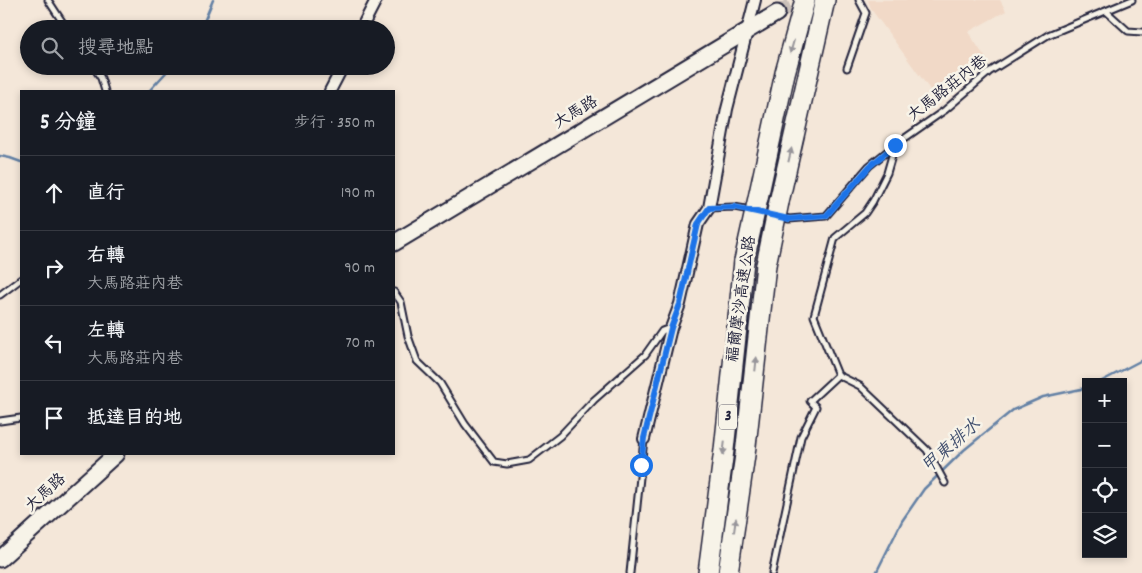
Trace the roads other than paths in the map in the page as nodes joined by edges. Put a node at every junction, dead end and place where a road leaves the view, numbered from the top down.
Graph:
1 (48, 0) edge
2 (376, 0) edge
3 (756, 0) edge
4 (805, 0) edge
5 (825, 0) edge
6 (859, 0) edge
7 (1132, 0) edge
8 (1106, 11) junction
9 (778, 13) tunnel mouth
10 (62, 20) edge
11 (366, 20) edge
12 (746, 31) junction
13 (1142, 32) edge
14 (847, 68) dead end
15 (99, 75) edge
16 (338, 75) edge
17 (105, 90) edge
18 (330, 90) edge
19 (895, 145) junction
20 (709, 208) junction
21 (395, 242) edge
22 (20, 280) edge
23 (395, 293) edge
24 (0, 295) edge
25 (671, 328) junction
26 (838, 375) junction
27 (20, 418) edge
28 (0, 421) edge
29 (644, 438) joint
30 (112, 455) edge
31 (945, 483) dead end
32 (0, 559) edge
33 (630, 573) edge
34 (708, 573) edge
35 (728, 573) edge
36 (772, 573) edge

1 - 10 lane
2 - 11 street
3 - 12 street
4 -> 34 highway, 福爾摩沙高速公路 / 3, bridge
35 -> 5 highway, 福爾摩沙高速公路 / 3, bridge
6 - 14 lane
7 - 8 lane, 大馬路莊內巷
8 - 13 lane
8 - 19 lane, 大馬路莊內巷
9 - 12 street, 大馬路
12 - 20 street
12 - 21 street, 大馬路
15 - 17 lane
16 - 18 street
19 - 20 lane, 大馬路莊內巷
19 - 26 lane
20 - 25 street
22 - 24 lane
23 - 25 lane
25 - 29 street
26 - 31 lane
26 - 36 lane
27 - 28 lane
29 - 33 lane
30 - 32 street, 大馬路

